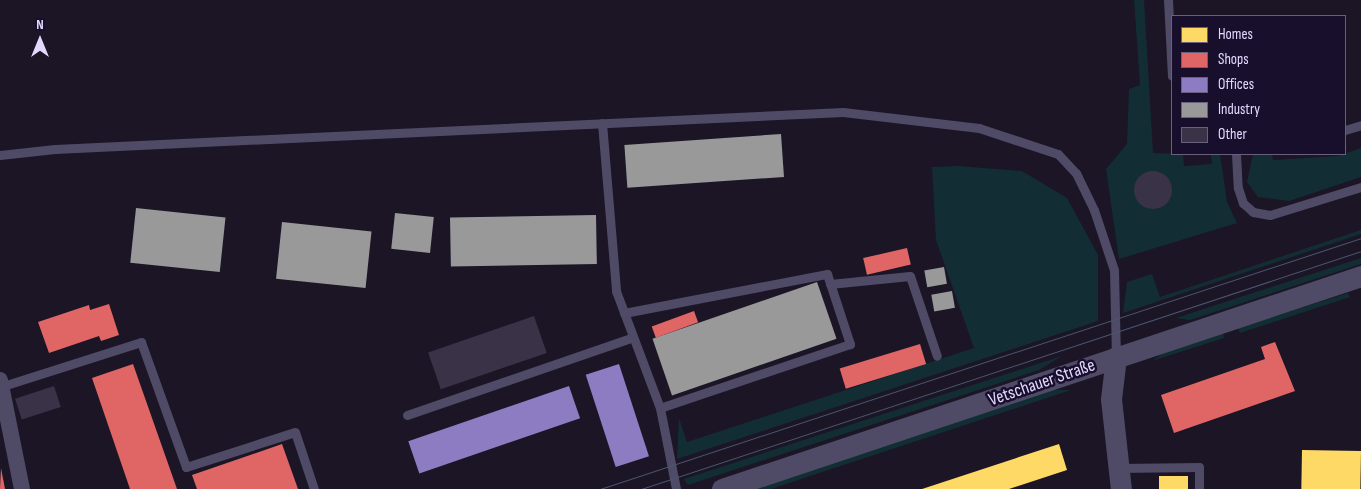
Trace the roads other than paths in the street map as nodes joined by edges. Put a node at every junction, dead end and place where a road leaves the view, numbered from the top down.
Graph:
1 (1168, 0) edge
2 (1171, 57) edge
3 (602, 124) junction
4 (1361, 125) edge
5 (1346, 130) edge
6 (0, 155) edge
7 (1236, 155) edge
8 (1361, 187) edge
9 (1361, 276) edge
10 (830, 284) junction
11 (624, 313) junction
12 (633, 337) junction
13 (937, 356) dead end
14 (1116, 358) junction
15 (2, 383) edge
16 (660, 408) junction
17 (407, 415) dead end
18 (1120, 479) edge
19 (22, 489) edge
20 (314, 489) edge
21 (676, 489) edge
22 (722, 489) edge
23 (1199, 489) edge

1 - 2 lane
3 - 6 lane
3 - 11 lane
3 - 14 lane
4 - 5 lane
7 - 8 lane
9 - 14 street, Vetschauer Straße
10 - 11 lane
10 - 13 lane
10 - 16 lane
11 - 12 lane
12 - 16 lane
12 - 17 lane
14 - 18 street
14 - 22 street, Vetschauer Straße
15 - 19 street
15 - 20 lane
16 - 21 lane
18 - 23 lane

